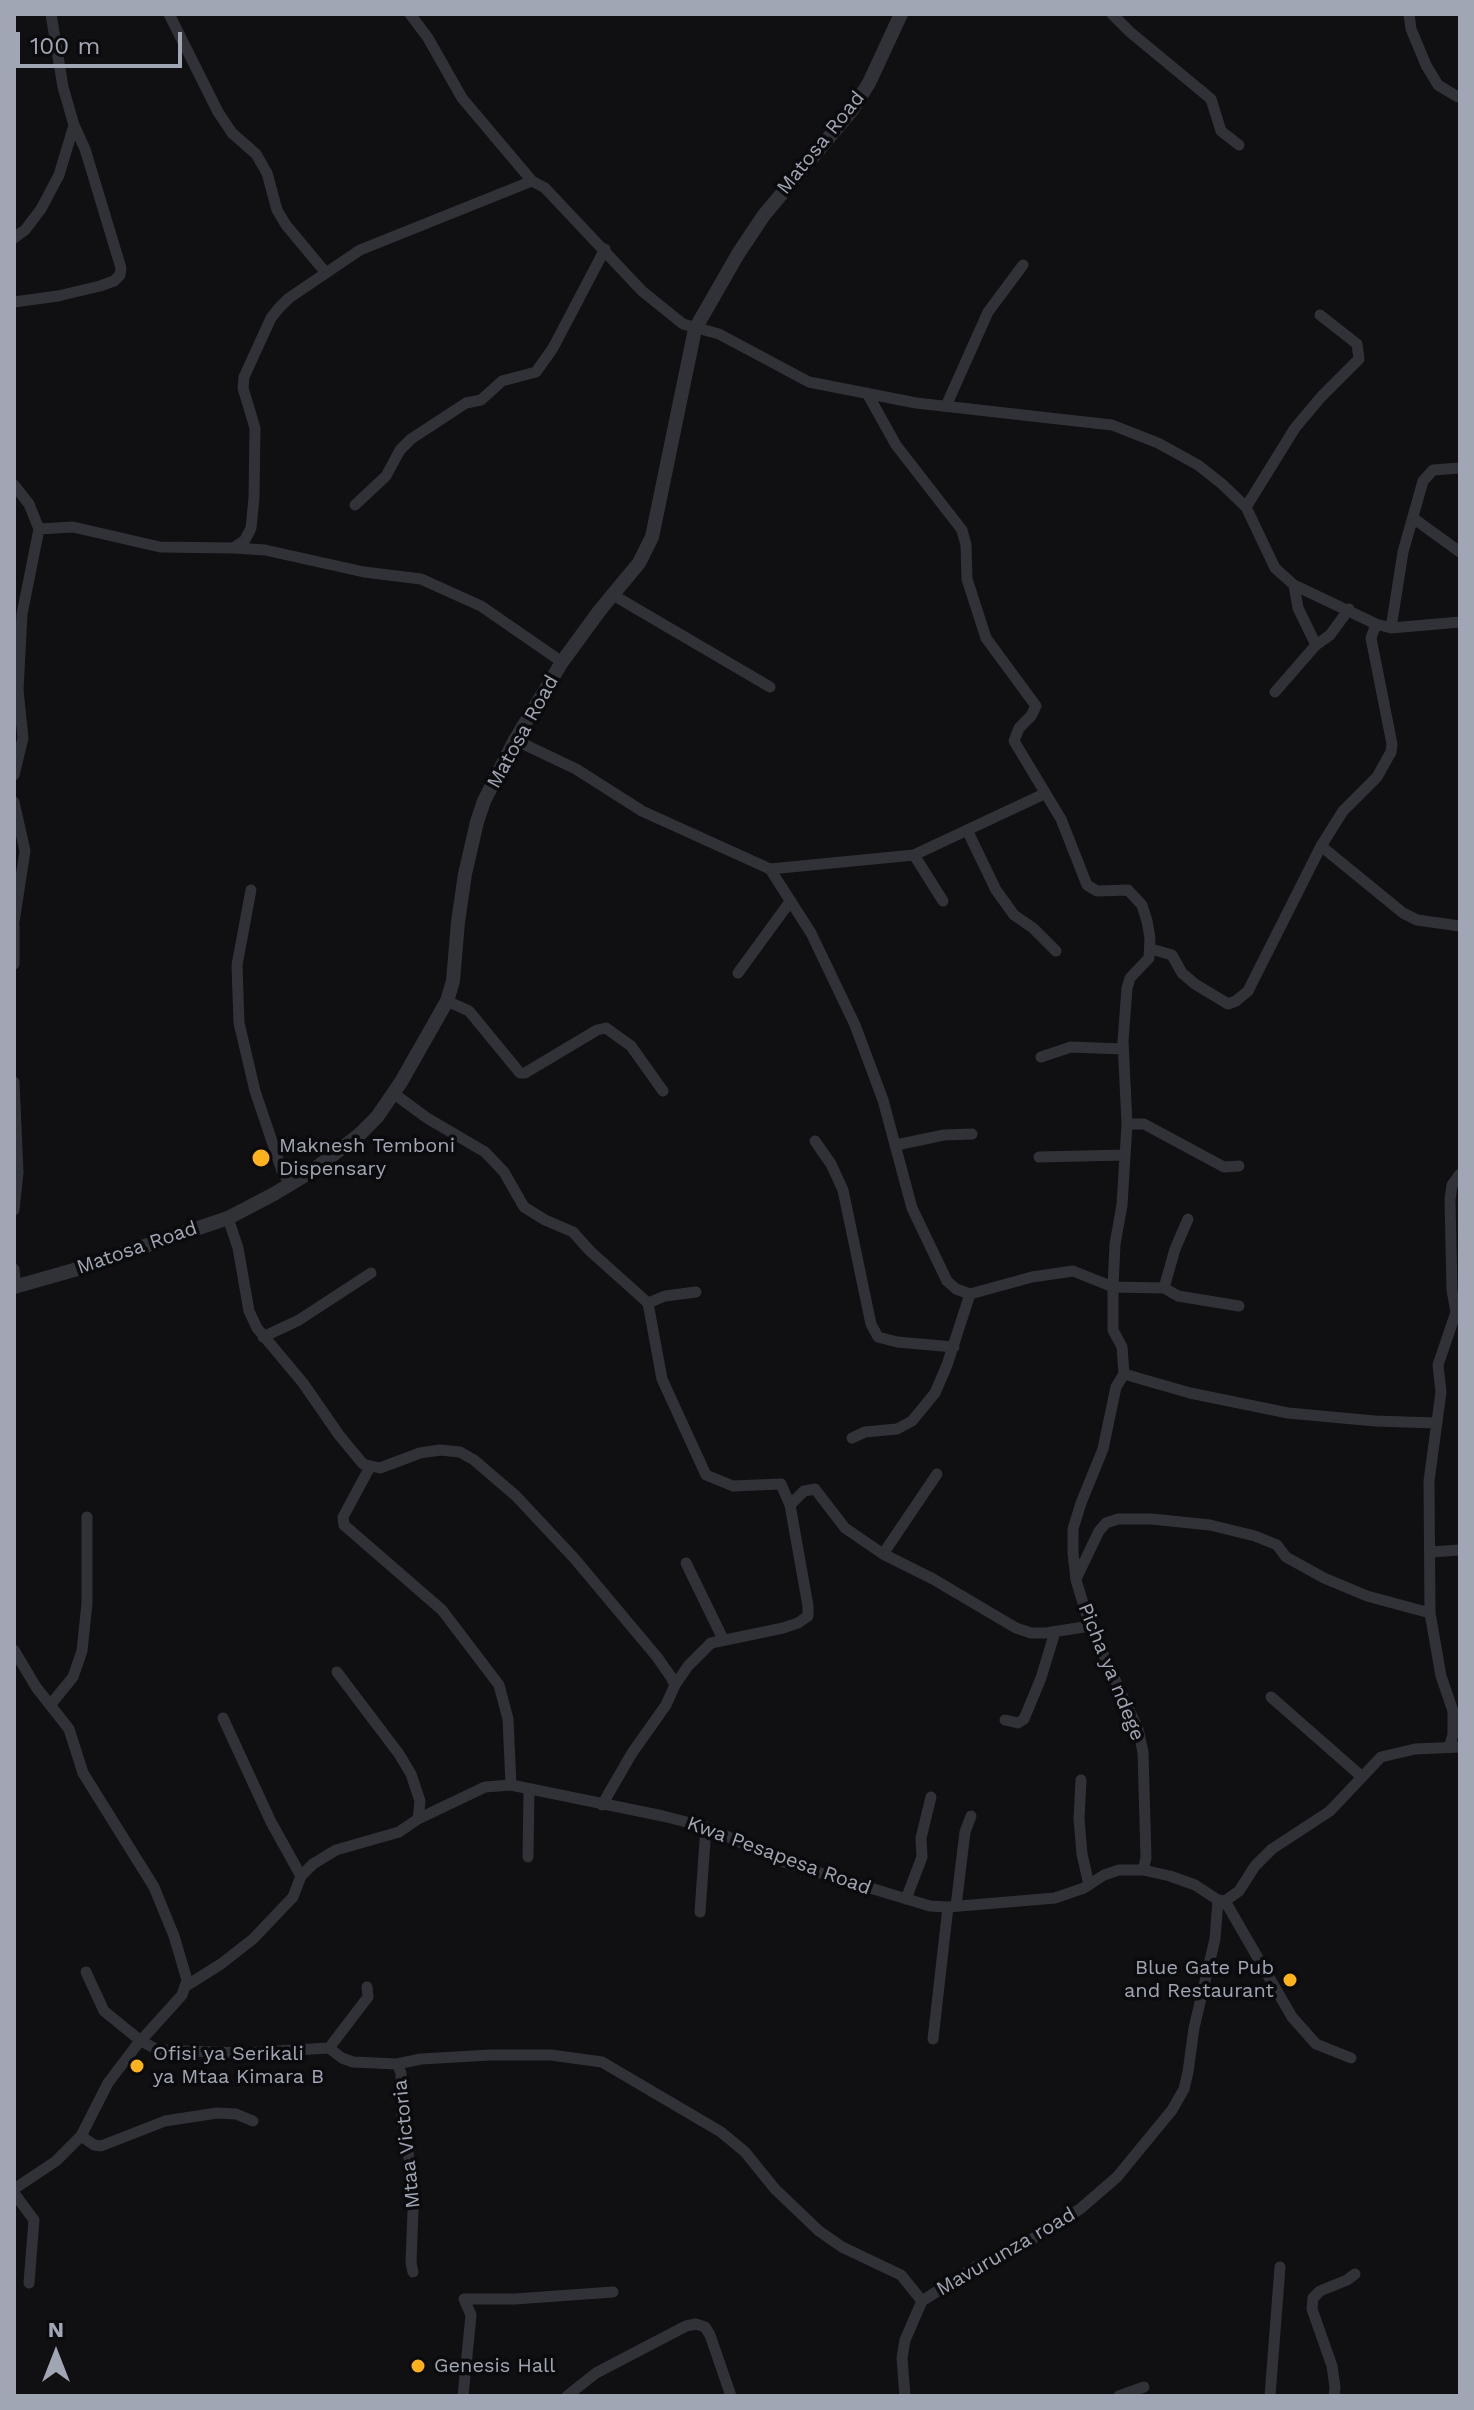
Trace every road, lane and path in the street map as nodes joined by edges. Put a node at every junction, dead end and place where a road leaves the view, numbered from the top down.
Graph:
1 (51, 14) edge
2 (169, 14) edge
3 (901, 14) edge
4 (1112, 14) edge
5 (1409, 14) edge
6 (413, 15) edge
7 (1458, 97) dead end
8 (74, 125) junction
9 (1239, 145) dead end
10 (532, 181) junction
11 (14, 238) edge
12 (605, 249) junction
13 (1023, 265) dead end
14 (326, 273) junction
15 (14, 302) edge
16 (1320, 315) dead end
17 (695, 329) junction
18 (867, 393) junction
19 (946, 406) junction
20 (1460, 468) edge
21 (14, 485) edge
22 (355, 505) dead end
23 (1246, 507) junction
24 (1413, 518) junction
25 (39, 529) junction
26 (233, 548) junction
27 (1460, 552) edge
28 (1294, 585) junction
29 (613, 595) junction
30 (1349, 609) junction
31 (1460, 622) edge
32 (1376, 624) junction
33 (1391, 628) junction
34 (1316, 645) junction
35 (562, 662) junction
36 (770, 687) dead end
37 (1275, 692) dead end
38 (515, 740) junction
39 (14, 775) edge
40 (1044, 794) junction
41 (15, 810) edge
42 (967, 830) junction
43 (1321, 846) junction
44 (914, 855) junction
45 (770, 869) junction
46 (251, 890) dead end
47 (943, 901) dead end
48 (789, 903) junction
49 (14, 924) edge
50 (1460, 926) edge
51 (1151, 949) junction
52 (1056, 951) dead end
53 (14, 964) edge
54 (738, 973) dead end
55 (447, 1001) junction
56 (1123, 1049) junction
57 (1041, 1057) dead end
58 (14, 1082) edge
59 (663, 1091) dead end
60 (393, 1093) junction
61 (1127, 1124) junction
62 (972, 1134) dead end
63 (815, 1141) dead end
64 (896, 1145) junction
65 (1125, 1155) junction
66 (1039, 1157) dead end
67 (1239, 1166) dead end
68 (1460, 1174) edge
69 (290, 1184) junction
70 (14, 1210) edge
71 (228, 1218) junction
72 (1188, 1219) dead end
73 (1456, 1225) edge
74 (14, 1269) edge
75 (371, 1273) dead end
76 (15, 1287) edge
77 (1113, 1287) junction
78 (1164, 1288) junction
79 (696, 1292) dead end
80 (970, 1294) junction
81 (648, 1303) junction
82 (1239, 1306) dead end
83 (1458, 1313) edge
84 (263, 1337) junction
85 (954, 1347) junction
86 (1124, 1374) junction
87 (1436, 1423) junction
88 (852, 1438) dead end
89 (370, 1467) junction
90 (937, 1474) dead end
91 (790, 1505) junction
92 (87, 1517) dead end
93 (1460, 1550) edge
94 (1430, 1552) junction
95 (883, 1554) junction
96 (686, 1563) dead end
97 (1076, 1580) junction
98 (1430, 1613) junction
99 (1090, 1626) junction
100 (1055, 1632) junction
101 (723, 1639) junction
102 (14, 1650) edge
103 (337, 1672) dead end
104 (675, 1685) junction
105 (1271, 1697) dead end
106 (51, 1704) junction
107 (223, 1718) dead end
108 (1005, 1720) dead end
109 (1454, 1747) edge
110 (1361, 1776) junction
111 (1081, 1780) dead end
112 (511, 1785) junction
113 (529, 1789) junction
114 (931, 1797) dead end
115 (602, 1805) junction
116 (971, 1816) dead end
117 (418, 1819) junction
118 (706, 1827) junction
119 (528, 1857) dead end
120 (1143, 1870) junction
121 (301, 1876) junction
122 (1089, 1885) junction
123 (906, 1899) junction
124 (1222, 1900) junction
125 (952, 1907) junction
126 (700, 1912) dead end
127 (86, 1972) dead end
128 (186, 1986) junction
129 (367, 1987) dead end
130 (933, 2039) dead end
131 (141, 2041) junction
132 (329, 2048) junction
133 (1351, 2058) dead end
134 (397, 2064) junction
135 (253, 2121) dead end
136 (81, 2136) junction
137 (14, 2191) edge
138 (1280, 2267) dead end
139 (413, 2272) dead end
140 (1355, 2274) dead end
141 (29, 2283) dead end
142 (613, 2292) dead end
143 (922, 2301) junction
144 (1144, 2387) dead end
145 (463, 2396) edge
146 (567, 2396) edge
147 (731, 2396) edge
148 (905, 2396) edge
149 (1119, 2396) edge
150 (1270, 2396) edge
151 (1334, 2396) edge

1 - 8 street
2 - 14 street
3 - 17 street, Matosa Road
4 - 9 street
5 - 7 street
6 - 10 street
8 - 11 street
8 - 15 street
10 - 12 street
10 - 14 street
12 - 17 street
12 - 22 street
13 - 19 street
14 - 26 street
16 - 23 street
17 - 18 street
17 - 29 street, Matosa Road
18 - 19 street
18 - 40 street
19 - 23 street
20 - 24 street
21 - 25 street
23 - 28 street
24 - 27 street
24 - 33 street
25 - 26 street
25 - 39 street
26 - 35 street
28 - 30 street
28 - 34 street
29 - 35 street, Matosa Road
29 - 36 street
30 - 32 street
30 - 34 street
31 - 33 street
32 - 33 street
32 - 43 street
34 - 37 street
35 - 38 street, Matosa Road
38 - 45 street
38 - 55 street, Matosa Road
40 - 42 street
40 - 51 street
41 - 49 street
42 - 44 street
42 - 52 street
43 - 50 street
43 - 51 street
44 - 45 street
44 - 47 street
45 - 48 street
46 - 69 street
48 - 54 street
48 - 64 street
49 - 53 street
51 - 56 street
55 - 59 street
55 - 60 street, Matosa Road
56 - 57 street
56 - 61 street
58 - 70 street
60 - 69 street, Matosa Road
60 - 81 street
61 - 65 street
61 - 67 street
62 - 64 street
63 - 85 street
64 - 80 street
65 - 66 street
65 - 77 street
68 - 73 street
69 - 71 street, Matosa Road
71 - 76 street, Matosa Road
71 - 84 street
72 - 78 street
73 - 83 street
74 - 76 street
75 - 84 street
77 - 78 street
77 - 80 street
77 - 86 street
78 - 82 street
79 - 81 street
80 - 85 street
81 - 91 street
83 - 87 street
84 - 89 street
85 - 88 street
86 - 87 street
86 - 97 street, Picha ya ndege
87 - 94 street
89 - 104 street
89 - 112 street
90 - 95 street
91 - 95 street
91 - 101 street
92 - 106 street
93 - 94 street
94 - 98 street
95 - 100 street
96 - 101 street
97 - 98 street
97 - 99 street, Picha ya ndege
98 - 109 street
99 - 100 street
99 - 120 street, Picha ya ndege
100 - 108 street
101 - 104 street
102 - 106 street
103 - 117 street
104 - 115 street
105 - 110 street
106 - 128 street
107 - 121 street
109 - 110 street
110 - 124 street
111 - 122 street
112 - 113 street, Kwa Pesapesa Road
112 - 117 street, Kwa Pesapesa Road
113 - 115 street, Kwa Pesapesa Road
113 - 119 street
114 - 123 street
115 - 118 street, Kwa Pesapesa Road
116 - 125 street
117 - 121 street, Kwa Pesapesa Road
118 - 123 street, Kwa Pesapesa Road
118 - 126 street
120 - 122 street, Kwa Pesapesa Road
120 - 124 street, Kwa Pesapesa Road
121 - 128 street
122 - 125 street, Kwa Pesapesa Road
123 - 125 street, Kwa Pesapesa Road
124 - 133 street
124 - 143 street, Mavurunza road
125 - 130 street
127 - 131 street
128 - 131 street
129 - 132 street
131 - 132 street
131 - 136 street
132 - 134 street
134 - 139 street, Mtaa Victoria
134 - 143 street
135 - 136 street
136 - 137 street
137 - 141 street
138 - 150 street
140 - 151 street
142 - 145 street
143 - 148 street, Mavurunza road
144 - 149 street
146 - 147 street

